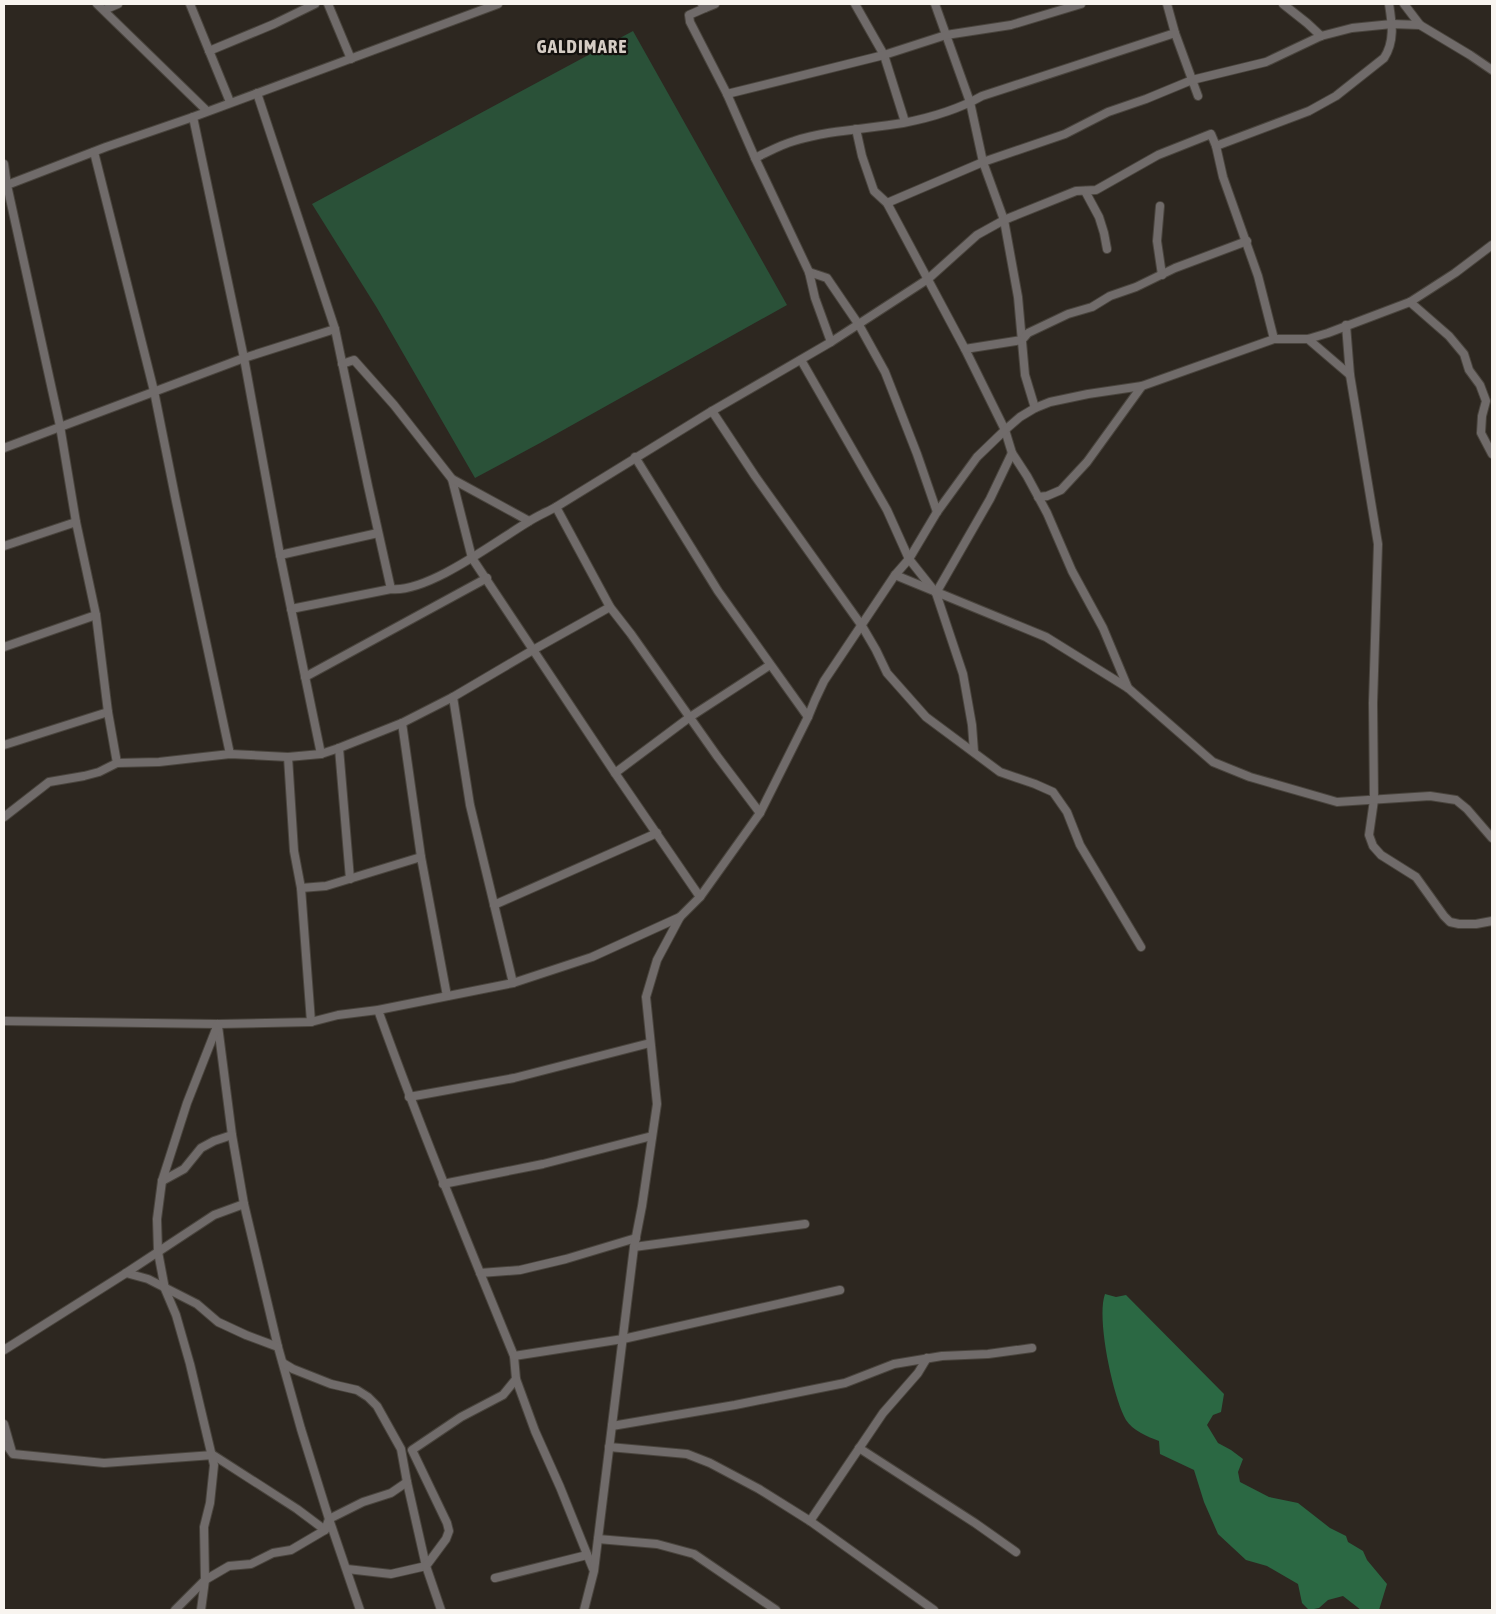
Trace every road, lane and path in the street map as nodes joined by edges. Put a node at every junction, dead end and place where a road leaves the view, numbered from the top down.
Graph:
1 (96, 4) edge
2 (118, 4) edge
3 (190, 4) edge
4 (315, 4) edge
5 (328, 4) edge
6 (498, 4) edge
7 (714, 4) edge
8 (855, 4) edge
9 (935, 4) edge
10 (1081, 4) edge
11 (1167, 4) edge
12 (1282, 4) edge
13 (1389, 4) edge
14 (1404, 4) edge
15 (703, 6) edge
16 (1063, 6) edge
17 (104, 10) junction
18 (1392, 24) junction
19 (1420, 25) junction
20 (1175, 33) junction
21 (946, 35) junction
22 (1321, 36) junction
23 (209, 51) junction
24 (884, 55) junction
25 (351, 59) junction
26 (1492, 70) edge
27 (1192, 80) junction
28 (257, 93) junction
29 (727, 94) junction
30 (1198, 96) dead end
31 (230, 102) junction
32 (970, 102) junction
33 (207, 111) junction
34 (194, 117) junction
35 (905, 122) junction
36 (856, 129) junction
37 (1216, 146) junction
38 (94, 152) junction
39 (755, 158) junction
40 (983, 162) junction
41 (4, 164) edge
42 (6, 186) edge
43 (1085, 191) junction
44 (887, 202) junction
45 (1160, 206) dead end
46 (1004, 220) junction
47 (1247, 242) junction
48 (1492, 246) edge
49 (1107, 249) dead end
50 (809, 272) junction
51 (1162, 275) junction
52 (928, 279) junction
53 (1410, 302) junction
54 (859, 325) junction
55 (1346, 325) junction
56 (335, 329) junction
57 (1274, 339) junction
58 (1308, 339) junction
59 (1022, 340) junction
60 (831, 342) junction
61 (965, 349) junction
62 (244, 358) junction
63 (801, 360) junction
64 (342, 364) junction
65 (1350, 375) junction
66 (1142, 386) junction
67 (154, 391) junction
68 (1035, 408) junction
69 (712, 411) junction
70 (60, 426) junction
71 (1004, 430) junction
72 (4, 448) edge
73 (1012, 453) junction
74 (1492, 454) edge
75 (635, 457) junction
76 (452, 479) junction
77 (1038, 497) junction
78 (556, 507) junction
79 (937, 512) junction
80 (529, 521) junction
81 (76, 522) junction
82 (378, 533) junction
83 (4, 546) edge
84 (280, 555) junction
85 (472, 558) junction
86 (909, 558) junction
87 (896, 575) junction
88 (487, 578) junction
89 (392, 589) junction
90 (936, 592) junction
91 (610, 607) junction
92 (290, 609) junction
93 (96, 615) junction
94 (862, 626) junction
95 (4, 647) edge
96 (533, 650) junction
97 (770, 665) junction
98 (305, 677) junction
99 (1128, 688) junction
100 (453, 697) junction
101 (108, 712) junction
102 (690, 717) junction
103 (808, 718) junction
104 (402, 723) junction
105 (4, 745) edge
106 (339, 748) junction
107 (974, 752) junction
108 (230, 754) junction
109 (321, 754) junction
110 (288, 757) junction
111 (117, 763) junction
112 (615, 772) junction
113 (1374, 800) junction
114 (760, 813) junction
115 (4, 817) edge
116 (657, 834) junction
117 (1492, 838) edge
118 (421, 857) junction
119 (350, 879) junction
120 (301, 888) junction
121 (700, 897) junction
122 (494, 905) junction
123 (680, 917) junction
124 (1492, 921) edge
125 (1141, 947) dead end
126 (513, 983) junction
127 (447, 996) junction
128 (378, 1010) junction
129 (4, 1021) edge
130 (311, 1022) junction
131 (218, 1024) junction
132 (650, 1043) junction
133 (409, 1097) junction
134 (232, 1136) junction
135 (652, 1136) junction
136 (162, 1181) junction
137 (444, 1184) junction
138 (244, 1204) junction
139 (805, 1224) dead end
140 (636, 1238) junction
141 (634, 1247) junction
142 (158, 1252) junction
143 (126, 1273) junction
144 (480, 1273) junction
145 (166, 1289) junction
146 (840, 1290) dead end
147 (623, 1339) junction
148 (278, 1347) junction
149 (1032, 1348) dead end
150 (4, 1350) edge
151 (514, 1356) junction
152 (927, 1358) junction
153 (283, 1363) junction
154 (516, 1379) junction
155 (4, 1424) edge
156 (612, 1426) junction
157 (4, 1445) edge
158 (609, 1447) junction
159 (858, 1448) junction
160 (401, 1449) junction
161 (412, 1450) junction
162 (13, 1454) junction
163 (213, 1455) junction
164 (407, 1482) junction
165 (329, 1519) junction
166 (810, 1521) junction
167 (325, 1530) junction
168 (598, 1539) junction
169 (1016, 1552) dead end
170 (587, 1556) junction
171 (426, 1566) junction
172 (347, 1569) junction
173 (594, 1572) junction
174 (495, 1578) dead end
175 (205, 1580) junction
176 (175, 1610) edge
177 (201, 1610) edge
178 (360, 1610) edge
179 (441, 1610) edge
180 (584, 1610) edge
181 (776, 1610) edge
182 (934, 1610) edge

1 - 17 street
2 - 17 street
3 - 23 street
4 - 23 street
5 - 25 street
6 - 25 street
7 - 15 street
8 - 24 street
9 - 21 street
10 - 16 street
11 - 20 street
12 - 22 street
13 - 18 street
14 - 19 street
15 - 29 street
16 - 21 street
17 - 33 street
18 - 19 street
18 - 22 street
18 - 37 street
19 - 26 street
20 - 27 street
20 - 32 street
21 - 24 street
21 - 32 street
22 - 27 street
23 - 31 street
24 - 29 street
24 - 35 street
25 - 28 street
27 - 30 street
27 - 40 street
28 - 31 street
28 - 56 street
29 - 39 street
31 - 33 street
32 - 35 street
32 - 40 street
33 - 34 street
34 - 38 street
34 - 62 street
35 - 36 street
36 - 39 street
36 - 44 street
37 - 43 street
37 - 47 street
38 - 42 street
38 - 67 street
39 - 50 street
40 - 44 street
40 - 46 street
41 - 42 street
42 - 70 street
43 - 46 street
43 - 49 street
44 - 52 street
45 - 51 street
46 - 52 street
46 - 59 street
47 - 51 street
47 - 57 street
48 - 53 street
50 - 54 street
50 - 60 street
51 - 59 street
52 - 54 street
52 - 61 street
53 - 55 street
53 - 74 street
54 - 60 street
54 - 79 street
55 - 58 street
55 - 65 street
56 - 62 street
56 - 64 street
57 - 58 street
57 - 66 street
58 - 65 street
59 - 61 street
59 - 68 street
60 - 63 street
61 - 71 street
62 - 67 street
62 - 84 street
63 - 69 street
63 - 86 street
64 - 76 street
64 - 82 street
65 - 113 street
66 - 68 street
66 - 77 street
67 - 70 street
67 - 108 street
68 - 71 street
69 - 75 street
69 - 94 street
70 - 72 street
70 - 81 street
71 - 73 street
71 - 79 street
73 - 77 street
73 - 90 street
75 - 78 street
75 - 97 street
76 - 80 street
76 - 85 street
77 - 99 street
78 - 80 street
78 - 91 street
79 - 86 street
80 - 85 street
81 - 83 street
81 - 93 street
82 - 84 street
82 - 89 street
84 - 92 street
85 - 88 street
85 - 89 street
86 - 87 street
86 - 90 street
87 - 90 street
87 - 94 street
88 - 96 street
88 - 98 street
89 - 92 street
90 - 99 street
90 - 107 street
91 - 96 street
91 - 102 street
92 - 98 street
93 - 95 street
93 - 101 street
94 - 103 street
94 - 107 street
96 - 100 street
96 - 112 street
97 - 102 street
97 - 103 street
98 - 109 street
99 - 113 street
100 - 104 street
100 - 122 street
101 - 105 street
101 - 111 street
102 - 112 street
102 - 114 street
103 - 114 street
104 - 106 street
104 - 118 street
106 - 109 street
106 - 119 street
107 - 125 street
108 - 110 street
108 - 111 street
109 - 110 street
110 - 120 street
111 - 115 street
112 - 116 street
113 - 117 street
113 - 124 street
114 - 121 street
116 - 121 street
116 - 122 street
118 - 119 street
118 - 127 street
119 - 120 street
120 - 130 street
121 - 123 street
122 - 126 street
123 - 126 street
123 - 132 street
126 - 127 street
127 - 128 street
128 - 130 street
128 - 133 street
129 - 131 street
130 - 131 street
131 - 134 street
131 - 136 street
132 - 133 street
132 - 135 street
133 - 137 street
134 - 136 street
134 - 138 street
135 - 137 street
135 - 140 street
136 - 142 street
137 - 144 street
138 - 142 street
138 - 148 street
139 - 141 street
140 - 141 street
140 - 144 street
141 - 147 street
142 - 143 street
142 - 145 street
143 - 145 street
143 - 150 street
144 - 151 street
145 - 148 street
145 - 163 street
146 - 147 street
147 - 151 street
147 - 156 street
148 - 153 street
149 - 152 street
151 - 154 street
152 - 156 street
152 - 159 street
153 - 160 street
153 - 165 street
154 - 161 street
154 - 170 street
155 - 162 street
156 - 158 street
157 - 162 street
158 - 166 street
158 - 168 street
159 - 166 street
159 - 169 street
160 - 161 street
160 - 164 street
161 - 171 street
162 - 163 street
163 - 167 street
163 - 175 street
164 - 165 street
164 - 171 street
165 - 167 street
165 - 172 street
166 - 182 street
167 - 175 street
168 - 173 street
168 - 181 street
170 - 173 street
170 - 174 street
171 - 172 street
171 - 179 street
172 - 178 street
173 - 180 street
175 - 176 street
175 - 177 street

